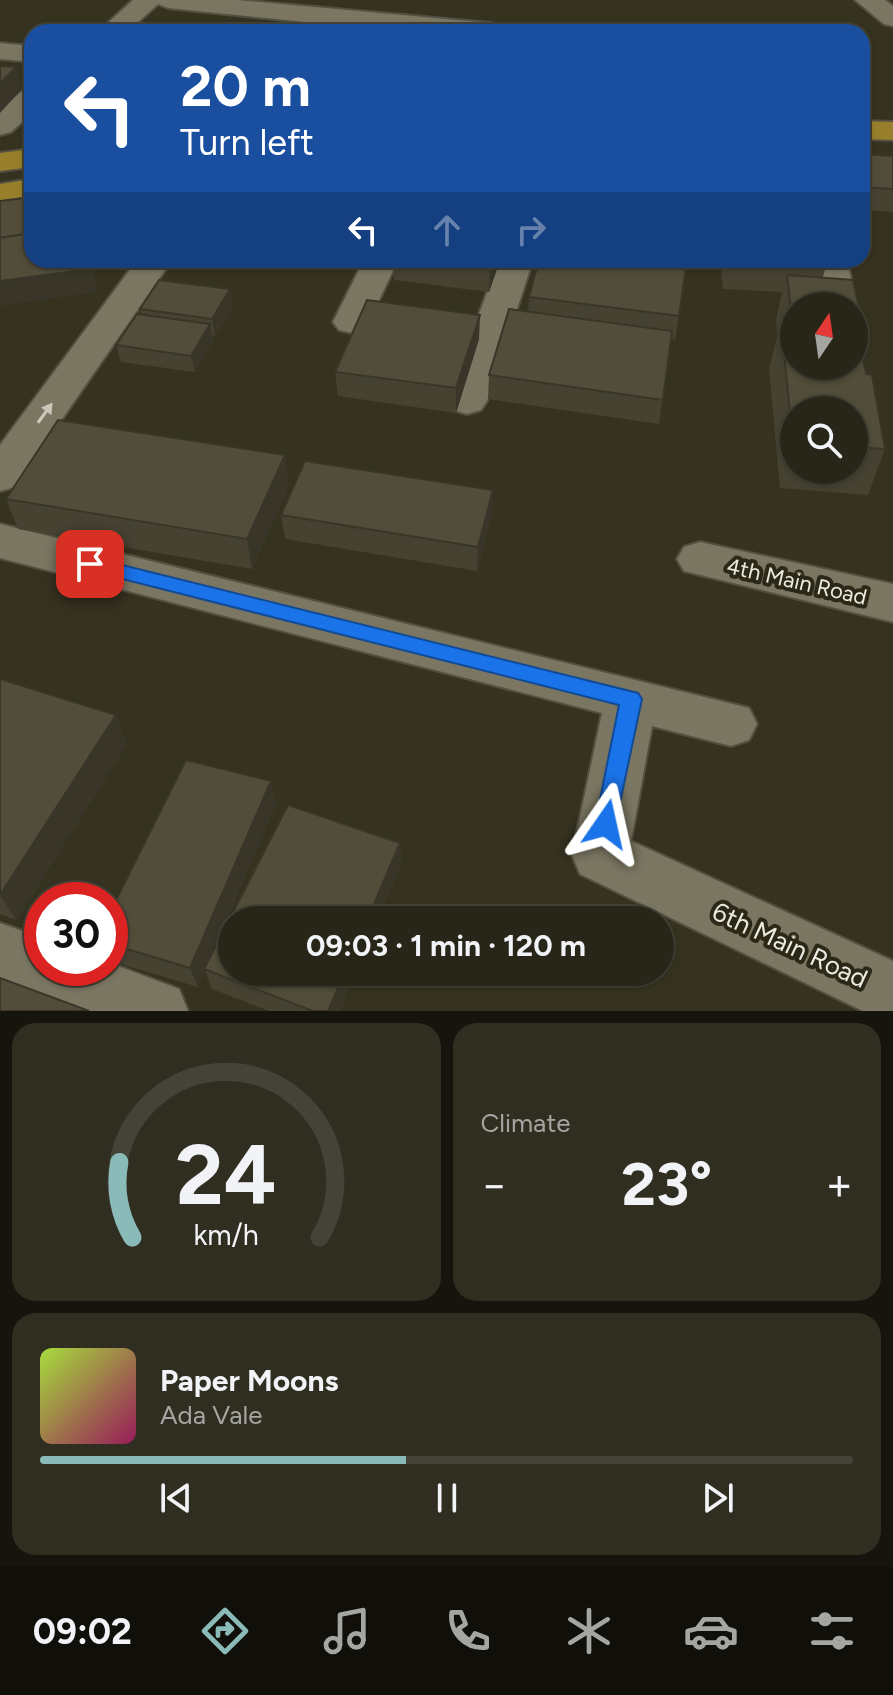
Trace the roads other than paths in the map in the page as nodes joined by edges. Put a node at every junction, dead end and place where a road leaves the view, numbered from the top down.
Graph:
1 (148, 0) edge
2 (168, 0) edge
3 (868, 0) edge
4 (350, 17) edge
5 (893, 18) edge
6 (120, 24) edge
7 (420, 24) edge
8 (0, 51) edge
9 (24, 53) edge
10 (24, 90) edge
11 (870, 114) edge
12 (893, 114) edge
13 (0, 126) edge
14 (870, 130) edge
15 (893, 131) edge
16 (24, 159) edge
17 (0, 162) edge
18 (24, 190) edge
19 (0, 194) edge
20 (149, 268) edge
21 (377, 268) edge
22 (513, 268) edge
23 (832, 268) edge
24 (836, 292) edge
25 (352, 322) dead end
26 (467, 401) dead end
27 (0, 476) edge
28 (0, 541) edge
29 (700, 559) dead end
30 (893, 603) edge
31 (631, 699) junction
32 (731, 724) dead end
33 (0, 953) edge
34 (893, 993) edge
35 (157, 1011) edge

1 - 6 street
2 - 4 street
3 - 5 street
4 - 7 street
8 - 9 street
10 - 13 street
11 - 12 highway
14 - 15 highway
16 - 17 highway
18 - 19 highway
27 -> 20 street
21 - 25 street
22 - 26 street
23 - 24 street
28 - 31 street
29 - 30 street, 4th Main Road
31 - 32 street
31 - 34 street, 6th Main Road
33 - 35 street

